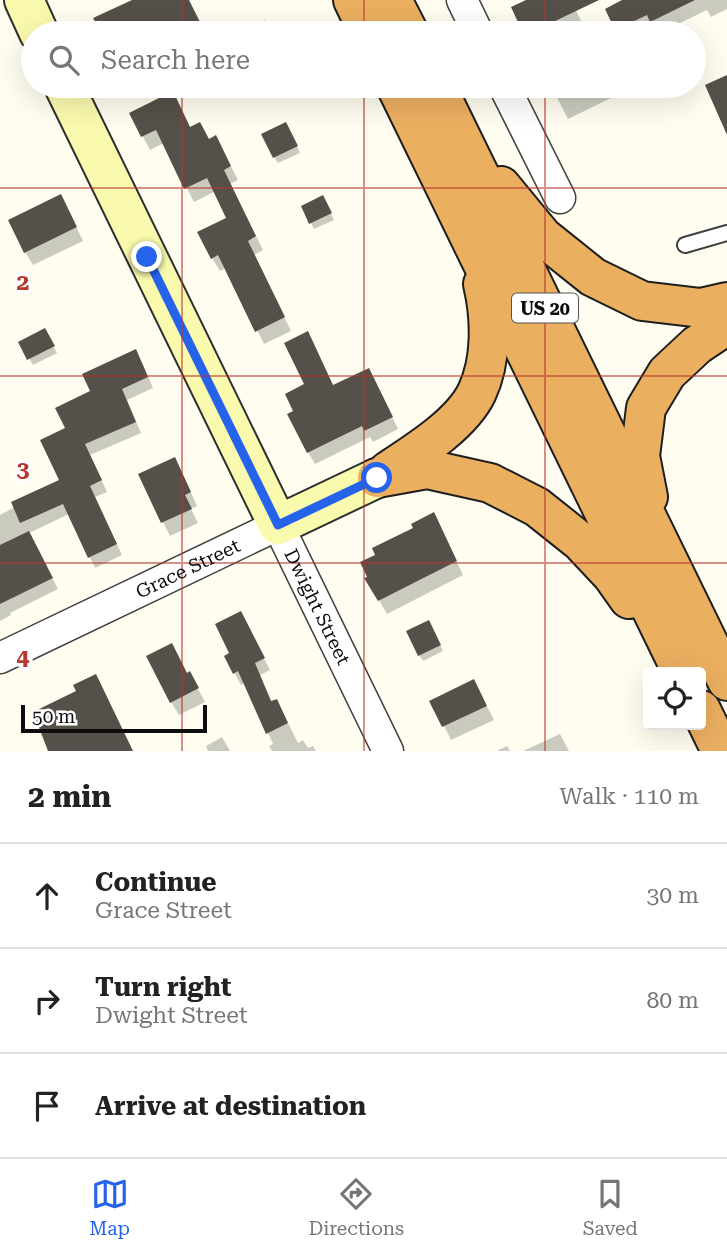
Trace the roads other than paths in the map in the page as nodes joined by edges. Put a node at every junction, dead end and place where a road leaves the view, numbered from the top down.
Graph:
1 (24, 0) edge
2 (352, 0) edge
3 (393, 0) edge
4 (462, 0) edge
5 (34, 21) edge
6 (363, 21) edge
7 (403, 21) edge
8 (472, 21) edge
9 (70, 98) edge
10 (402, 98) edge
11 (442, 98) edge
12 (443, 98) edge
13 (510, 98) edge
14 (561, 198) dead end
15 (727, 233) edge
16 (474, 244) junction
17 (685, 246) dead end
18 (727, 302) edge
19 (727, 324) edge
20 (377, 478) junction
21 (278, 525) junction
22 (653, 530) junction
23 (0, 658) edge
24 (678, 667) edge
25 (680, 667) edge
26 (727, 681) edge
27 (706, 720) edge
28 (388, 751) edge
29 (721, 751) edge

1 - 5 main road
2 - 6 highway
3 - 7 highway
4 - 8 street
9 - 21 main road, Dwight Street
10 - 16 highway, US 20
11 - 22 highway, US 20
12 - 18 highway
13 - 14 street
15 - 17 lane
16 - 20 highway
16 - 25 highway, US 20
19 - 22 highway
20 - 21 main road, Grace Street
20 - 24 highway
21 - 23 street, Grace Street
21 - 28 street, Dwight Street
22 - 26 highway, US 20
27 - 29 highway

